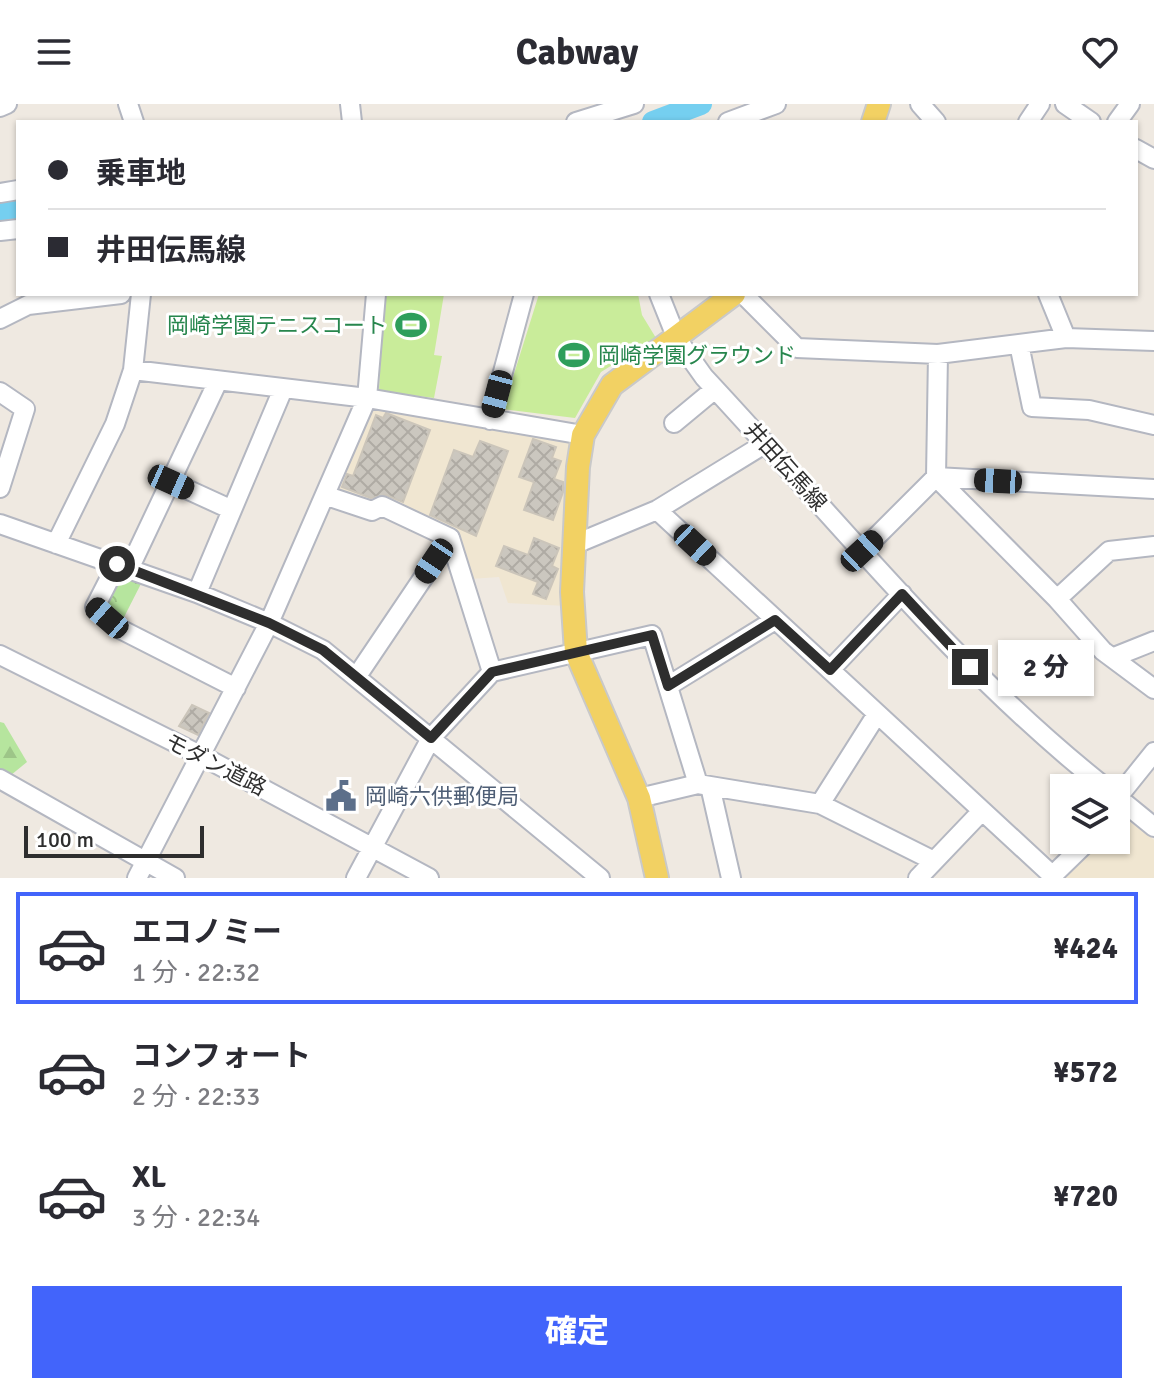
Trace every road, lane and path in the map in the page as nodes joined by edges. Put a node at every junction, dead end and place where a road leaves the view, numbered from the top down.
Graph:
1 (7, 104) edge
2 (634, 104) edge
3 (776, 104) edge
4 (920, 104) edge
5 (1065, 104) edge
6 (0, 107) edge
7 (616, 113) edge
8 (585, 120) edge
9 (733, 120) edge
10 (934, 120) edge
11 (1088, 120) edge
12 (104, 296) edge
13 (141, 296) edge
14 (376, 296) edge
15 (523, 296) edge
16 (660, 296) edge
17 (731, 296) edge
18 (745, 296) edge
19 (1049, 296) edge
20 (0, 319) edge
21 (1066, 338) junction
22 (677, 339) junction
23 (1154, 341) edge
24 (1019, 344) junction
25 (938, 354) junction
26 (133, 370) junction
27 (218, 381) junction
28 (283, 389) junction
29 (715, 389) junction
30 (0, 392) edge
31 (367, 398) junction
32 (490, 420) junction
33 (674, 423) dead end
34 (1154, 425) edge
35 (583, 435) junction
36 (766, 443) junction
37 (936, 477) junction
38 (171, 482) junction
39 (0, 488) edge
40 (1154, 489) edge
41 (327, 496) junction
42 (230, 509) junction
43 (657, 510) junction
44 (0, 524) edge
45 (450, 538) junction
46 (56, 544) junction
47 (573, 545) junction
48 (1154, 546) edge
49 (862, 551) junction
50 (124, 566) junction
51 (197, 593) junction
52 (902, 594) junction
53 (1057, 599) junction
54 (775, 620) junction
55 (269, 623) junction
56 (1154, 641) edge
57 (576, 652) junction
58 (0, 655) edge
59 (1114, 657) junction
60 (830, 670) junction
61 (492, 672) junction
62 (357, 676) junction
63 (668, 686) junction
64 (236, 688) junction
65 (1154, 689) edge
66 (877, 714) junction
67 (431, 738) junction
68 (1154, 752) edge
69 (200, 755) junction
70 (1085, 774) edge
71 (1, 781) edge
72 (1130, 782) edge
73 (704, 785) junction
74 (639, 798) junction
75 (820, 804) junction
76 (1130, 810) edge
77 (981, 812) junction
78 (1154, 827) edge
79 (373, 846) junction
80 (1075, 854) edge
81 (934, 861) junction
82 (141, 870) edge
83 (1052, 877) edge
84 (175, 878) edge
85 (356, 878) edge
86 (429, 878) edge
87 (600, 878) edge
88 (657, 878) edge
89 (731, 878) edge
90 (918, 878) edge

1 - 6 street
2 - 7 street
3 - 9 street
4 - 10 street
5 - 11 street
7 - 8 street
12 - 20 street
13 - 26 street
14 - 31 street
15 - 32 street
16 - 22 street, 井田伝馬線
17 - 22 main road
18 - 25 street
19 - 21 street
21 - 23 street
21 - 24 street
22 - 29 street, 井田伝馬線
22 - 35 main road
24 - 25 street
24 - 34 street
25 - 37 street
26 - 27 street
26 - 46 street
27 - 28 street
27 - 38 street
28 - 31 street
28 - 42 street
29 - 33 street
29 - 36 street, 井田伝馬線
30 - 39 street
31 - 32 street
31 - 41 street
32 - 35 street
35 - 47 main road
36 - 43 street
36 - 49 street, 井田伝馬線
37 - 40 street
37 - 49 street
37 - 53 street
38 - 42 street
38 - 50 street
41 - 45 street
41 - 55 street
42 - 51 street
43 - 47 street
43 - 54 street
44 - 46 street
45 - 61 street
45 - 62 street
46 - 50 street
47 - 57 main road
48 - 53 street
49 - 52 street, 井田伝馬線
50 - 51 street
50 - 64 street
51 - 55 street
52 - 60 street
52 - 70 street, 井田伝馬線
53 - 59 street
54 - 60 street
54 - 63 street
55 - 62 street
55 - 64 street
56 - 59 street
57 - 61 street
57 - 63 street
57 - 74 main road
58 - 69 street, モダン道路
59 - 65 street
60 - 66 street
61 - 67 street
62 - 67 street
63 - 73 street
64 - 69 street
66 - 75 street
66 - 77 street
67 - 79 street
67 - 87 street
68 - 72 street
69 - 79 street, モダン道路
69 - 82 street
71 - 82 street
73 - 74 street
73 - 75 street
73 - 89 street
74 - 88 main road
75 - 81 street
76 - 78 street, 井田伝馬線
77 - 81 street
77 - 83 street
79 - 85 street
79 - 86 street, モダン道路
80 - 83 street
81 - 90 street
82 - 84 street

